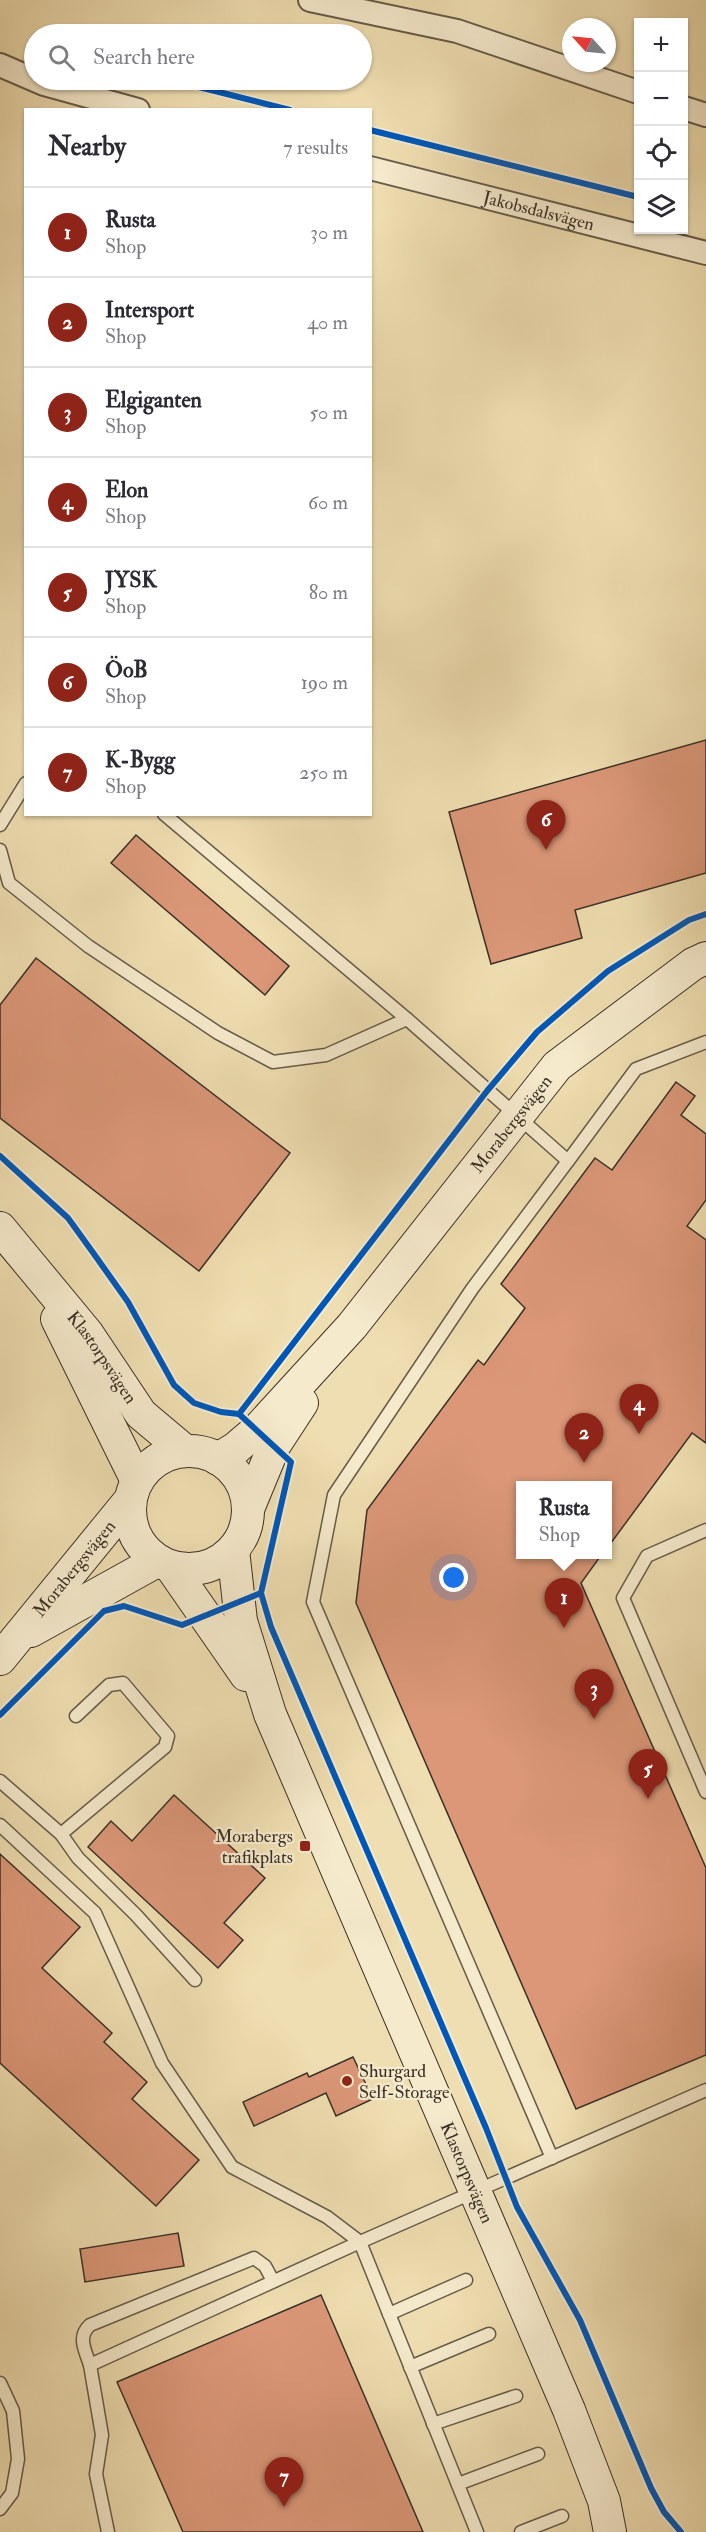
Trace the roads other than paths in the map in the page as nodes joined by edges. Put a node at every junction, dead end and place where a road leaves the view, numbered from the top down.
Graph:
1 (310, 0) edge
2 (0, 65) edge
3 (24, 75) edge
4 (66, 90) edge
5 (634, 90) edge
6 (131, 108) edge
7 (688, 109) edge
8 (706, 115) edge
9 (372, 169) edge
10 (706, 253) edge
11 (24, 786) edge
12 (166, 816) edge
13 (0, 825) edge
14 (0, 850) edge
15 (706, 958) edge
16 (407, 1019) junction
17 (706, 1042) edge
18 (516, 1116) junction
19 (568, 1161) junction
20 (0, 1228) edge
21 (26, 1257) junction
22 (352, 1326) junction
23 (184, 1451) junction
24 (218, 1459) junction
25 (134, 1490) junction
26 (248, 1509) junction
27 (706, 1530) edge
28 (233, 1550) junction
29 (164, 1564) junction
30 (10, 1648) edge
31 (270, 1714) junction
32 (76, 1716) dead end
33 (0, 1781) edge
34 (706, 1792) edge
35 (0, 1825) edge
36 (61, 1834) junction
37 (195, 1980) dead end
38 (706, 2090) edge
39 (552, 2158) junction
40 (476, 2192) junction
41 (360, 2242) junction
42 (466, 2280) dead end
43 (273, 2281) junction
44 (389, 2314) junction
45 (489, 2334) dead end
46 (90, 2365) junction
47 (411, 2367) junction
48 (0, 2383) edge
49 (516, 2396) dead end
50 (433, 2424) junction
51 (538, 2454) dead end
52 (458, 2484) junction
53 (604, 2501) junction
54 (0, 2509) edge
55 (562, 2516) dead end
56 (108, 2532) edge
57 (477, 2532) edge
58 (521, 2532) edge
59 (610, 2532) edge
60 (628, 2532) edge

1 - 5 street
2 - 3 street
4 - 6 street
7 - 8 street
9 - 10 street, Jakobsdalsvägen
11 - 13 lane
12 - 16 lane
14 - 16 lane
15 - 18 street, Morabergsvägen
16 - 18 lane
17 - 19 lane
18 - 19 lane
18 - 22 street, Morabergsvägen
19 - 39 lane
20 - 21 street, Klastorpsvägen
21 - 23 street, Klastorpsvägen
21 - 25 street, Klastorpsvägen
22 - 24 street, Morabergsvägen
22 - 26 street, Morabergsvägen
23 - 24 street
23 - 25 street
24 - 26 street
25 - 29 street
25 - 30 street, Morabergsvägen
26 - 28 street
27 - 34 lane
28 - 29 street
28 - 31 street, Klastorpsvägen
29 - 30 street, Morabergsvägen
29 - 31 street, Klastorpsvägen
31 - 40 street, Klastorpsvägen
32 - 36 lane
33 - 36 lane
35 - 41 lane
36 - 37 lane
38 - 39 lane
39 - 40 lane
40 - 41 lane
40 - 53 street, Klastorpsvägen
41 - 43 lane
41 - 44 lane
42 - 44 lane
43 - 46 lane
43 - 46 lane
44 - 47 lane
45 - 47 lane
46 - 56 lane
47 - 50 lane
48 - 54 lane
49 - 50 lane
50 - 52 lane
51 - 52 lane
52 - 57 lane
53 - 59 street, Klastorpsvägen
53 - 60 street, Klastorpsvägen
55 - 58 lane

